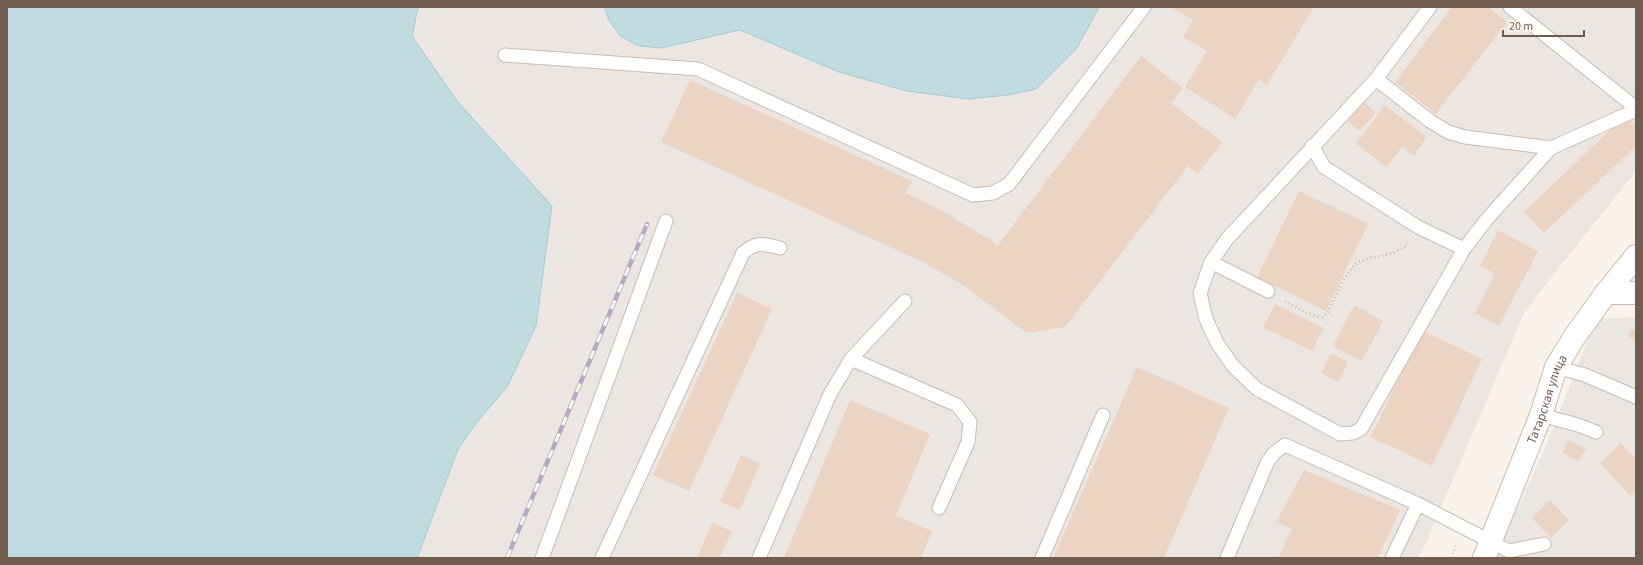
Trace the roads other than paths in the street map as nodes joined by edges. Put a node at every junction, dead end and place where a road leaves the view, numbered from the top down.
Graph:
1 (1144, 7) edge
2 (1430, 7) edge
3 (1510, 7) edge
4 (505, 55) dead end
5 (1376, 79) junction
6 (1636, 109) edge
7 (1312, 146) junction
8 (1551, 148) junction
9 (666, 221) dead end
10 (780, 248) dead end
11 (1464, 249) junction
12 (1636, 256) edge
13 (1211, 262) junction
14 (1268, 291) road end
15 (1606, 293) junction
16 (1636, 293) edge
17 (905, 301) dead end
18 (851, 359) junction
19 (1556, 368) junction
20 (1636, 397) edge
21 (1103, 415) dead end
22 (1541, 416) junction
23 (1596, 432) dead end
24 (1418, 504) junction
25 (939, 508) dead end
26 (1544, 544) dead end
27 (1488, 550) edge
28 (542, 558) edge
29 (602, 558) edge
30 (759, 558) edge
31 (1042, 558) edge
32 (1226, 558) edge
33 (1392, 558) edge

1 - 4 lane
2 - 5 lane
3 - 6 lane
5 - 7 lane
5 - 8 lane
6 - 8 lane
7 - 11 lane
7 - 13 lane
8 - 11 lane
9 - 28 lane
10 - 29 lane
11 - 13 lane
12 - 15 street, Татарская улица
13 - 14 lane
15 - 16 street
15 - 19 street, Татарская улица
17 - 18 lane
18 - 25 lane
18 - 30 lane
19 - 20 lane
19 - 22 street, Татарская улица
21 - 31 lane
22 - 23 lane
22 - 27 street, Татарская улица
24 - 27 lane
24 - 32 lane
24 - 33 lane
26 - 27 lane

